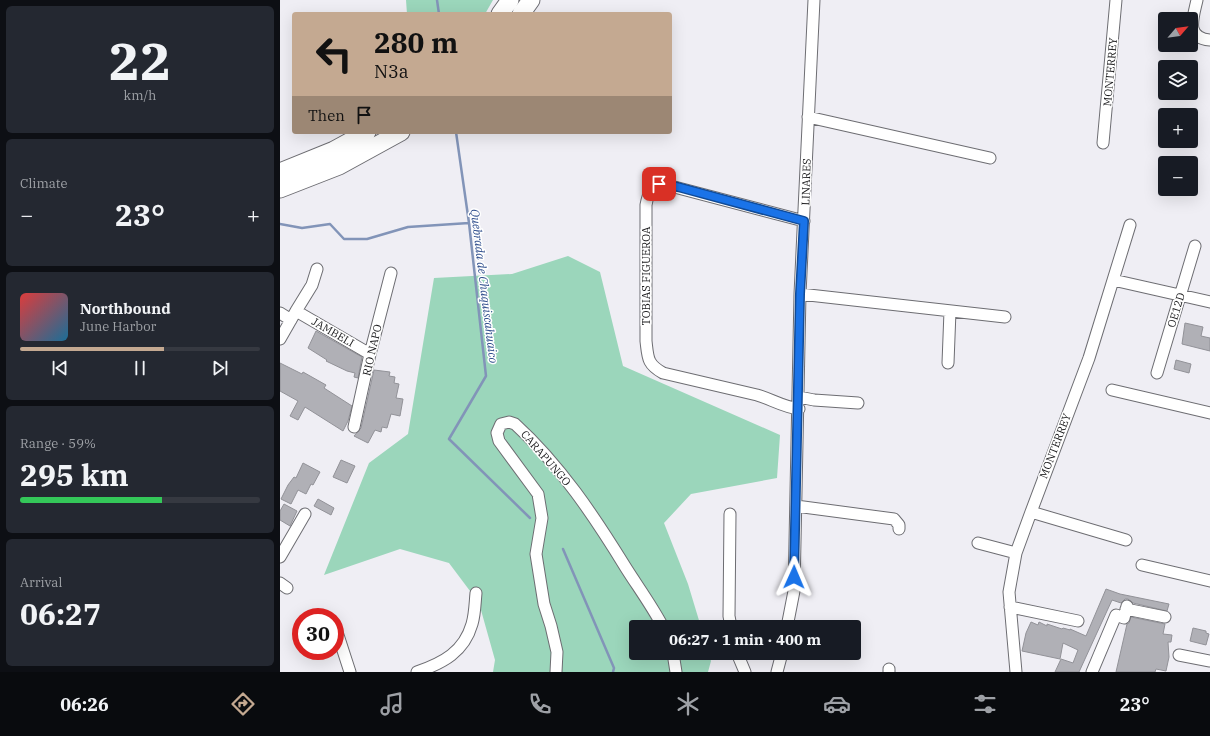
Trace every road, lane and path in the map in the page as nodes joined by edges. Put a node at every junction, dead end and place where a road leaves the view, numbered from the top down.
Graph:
1 (510, 0) edge
2 (531, 0) edge
3 (814, 0) edge
4 (1116, 0) edge
5 (1197, 0) edge
6 (501, 12) edge
7 (522, 12) edge
8 (1210, 40) edge
9 (808, 117) junction
10 (363, 134) edge
11 (397, 134) edge
12 (1103, 143) dead end
13 (990, 158) dead end
14 (280, 172) edge
15 (280, 189) edge
16 (804, 221) junction
17 (1130, 225) dead end
18 (1196, 246) dead end
19 (317, 269) dead end
20 (391, 273) dead end
21 (1113, 280) junction
22 (800, 294) junction
23 (1181, 296) junction
24 (1210, 302) edge
25 (950, 311) junction
26 (280, 313) edge
27 (294, 316) junction
28 (1006, 317) dead end
29 (280, 340) edge
30 (370, 354) junction
31 (948, 363) dead end
32 (1157, 373) dead end
33 (1112, 390) dead end
34 (799, 397) junction
35 (858, 403) dead end
36 (799, 408) junction
37 (1210, 413) edge
38 (354, 427) dead end
39 (796, 506) junction
40 (1031, 512) junction
41 (305, 514) dead end
42 (730, 514) dead end
43 (899, 529) dead end
44 (1126, 540) dead end
45 (978, 543) dead end
46 (1016, 553) junction
47 (280, 557) edge
48 (1142, 564) dead end
49 (1210, 581) edge
50 (476, 593) dead end
51 (1010, 607) junction
52 (1165, 617) dead end
53 (659, 620) edge
54 (730, 620) edge
55 (788, 620) edge
56 (1078, 621) dead end
57 (344, 654) edge
58 (1179, 655) dead end
59 (674, 660) edge
60 (739, 660) edge
61 (780, 660) edge
62 (1210, 661) edge
63 (350, 672) edge
64 (417, 672) edge
65 (556, 672) edge
66 (676, 672) edge
67 (745, 672) edge
68 (777, 672) edge
69 (1016, 672) edge
70 (1092, 672) edge

1 - 6 highway
2 - 7 highway
3 - 9 street, LINARES
4 - 12 street, MONTERREY
5 - 8 street
9 - 13 street
9 - 16 street, LINARES
10 - 14 highway
11 - 15 highway
16 - 22 street, LINARES
16 - 36 street, TOBIAS FIGUEROA
17 - 21 street, MONTERREY
18 - 23 street, OE12D
19 - 27 street
20 - 30 street, RIO NAPO
21 - 23 street
21 - 40 street, MONTERREY
22 - 25 street
22 - 34 street, LINARES
23 - 24 street
23 - 32 street, OE12D
25 - 28 street
25 - 31 street
26 - 27 street, JAMBELI
27 - 29 street
27 - 30 street, JAMBELI
30 - 38 street, RIO NAPO
33 - 37 street
34 - 35 street
34 - 36 street, LINARES
36 - 39 street, LINARES
39 - 43 street
39 - 55 street, LINARES
40 - 44 street
40 - 46 street, MONTERREY
41 - 47 street
42 - 54 street
45 - 46 street
46 - 51 street, MONTERREY
48 - 49 street
50 - 64 street
51 - 56 street
51 - 69 street, MONTERREY
52 - 70 street
53 - 65 street, CARAPUNGO
57 - 63 street
58 - 62 street
59 - 66 street
60 - 67 street
61 - 68 street

